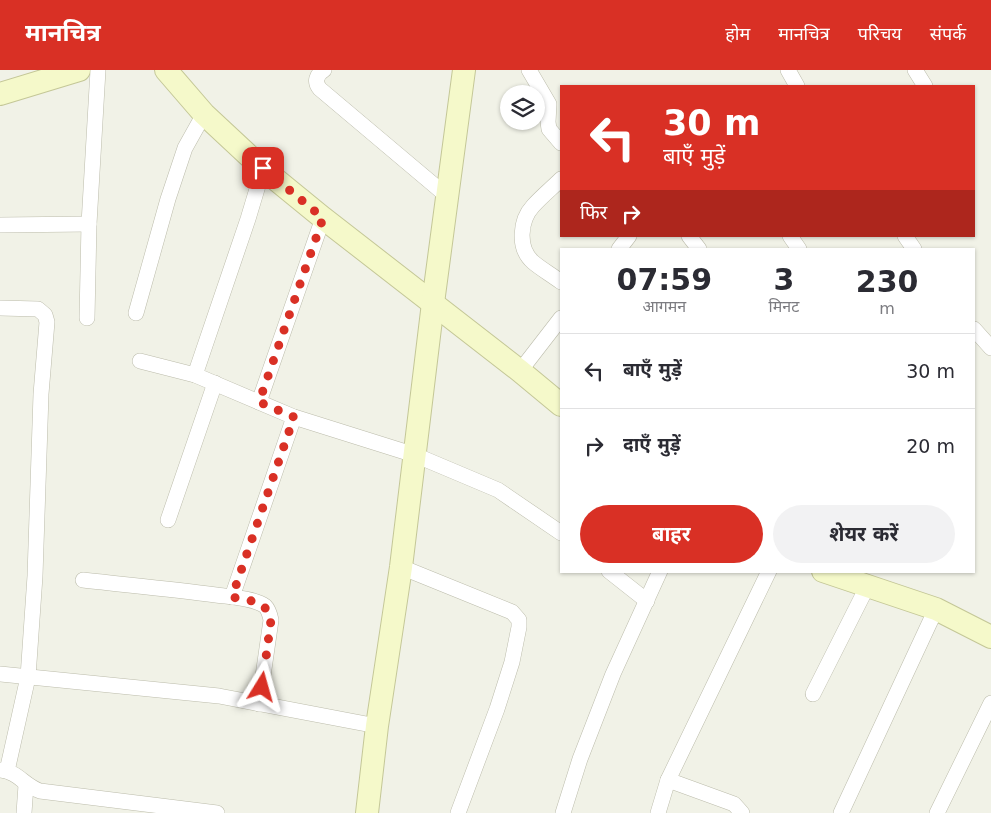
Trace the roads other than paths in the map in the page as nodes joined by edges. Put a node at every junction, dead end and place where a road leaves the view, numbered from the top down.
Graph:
1 (79, 70) edge
2 (98, 70) edge
3 (166, 70) edge
4 (324, 70) edge
5 (464, 70) edge
6 (529, 70) edge
7 (788, 70) edge
8 (915, 70) edge
9 (796, 85) edge
10 (925, 85) edge
11 (0, 94) edge
12 (204, 114) junction
13 (560, 142) edge
14 (263, 168) junction
15 (560, 180) edge
16 (447, 196) junction
17 (323, 218) junction
18 (89, 224) junction
19 (0, 226) edge
20 (628, 237) edge
21 (690, 237) edge
22 (791, 237) edge
23 (906, 237) edge
24 (619, 248) edge
25 (698, 248) edge
26 (798, 248) edge
27 (913, 248) edge
28 (560, 281) edge
29 (433, 303) junction
30 (0, 308) edge
31 (136, 313) dead end
32 (87, 318) dead end
33 (560, 319) edge
34 (975, 330) edge
35 (991, 348) edge
36 (140, 361) dead end
37 (520, 371) junction
38 (195, 375) junction
39 (216, 383) junction
40 (259, 402) junction
41 (560, 404) edge
42 (294, 417) junction
43 (415, 455) junction
44 (168, 520) dead end
45 (560, 532) edge
46 (401, 567) junction
47 (612, 573) edge
48 (659, 573) edge
49 (768, 573) edge
50 (828, 573) edge
51 (83, 580) dead end
52 (867, 587) junction
53 (232, 597) junction
54 (647, 601) junction
55 (936, 609) junction
56 (991, 637) edge
57 (0, 674) edge
58 (28, 677) junction
59 (814, 694) dead end
60 (991, 703) edge
61 (259, 704) junction
62 (376, 726) junction
63 (3, 771) edge
64 (668, 780) junction
65 (26, 785) junction
66 (24, 813) edge
67 (217, 813) edge
68 (366, 813) edge
69 (458, 813) edge
70 (563, 813) edge
71 (658, 813) edge
72 (742, 813) edge
73 (841, 813) edge
74 (937, 813) edge

1 - 11 street
2 - 18 street
3 - 12 street
4 - 16 street
5 - 16 street
6 - 13 street
7 - 9 street
8 - 10 street
12 - 14 street
12 - 31 street
14 - 17 street
14 - 38 street
15 - 28 street
16 - 29 street
17 - 29 street
17 - 40 street
18 - 19 street
18 - 32 street
20 - 24 street
21 - 25 street
22 - 26 street
23 - 27 street
29 - 37 street
29 - 43 street
30 - 58 street
33 - 37 street
34 - 35 street
36 - 38 street
37 - 41 street
38 - 39 street
39 - 40 street
39 - 44 street
40 - 42 street
42 - 43 street
42 - 53 street
43 - 45 street
43 - 46 street
46 - 62 street
46 - 69 street
47 - 54 street
48 - 54 street
49 - 64 street
50 - 52 street
51 - 53 street
52 - 55 street
52 - 59 street
53 - 61 street
54 - 70 street
55 - 56 street
55 - 73 street
57 - 58 street
58 - 61 street
58 - 63 street
60 - 74 street
61 - 62 street
62 - 68 street
63 - 65 street
64 - 71 street
64 - 72 street
65 - 66 street
65 - 67 street

